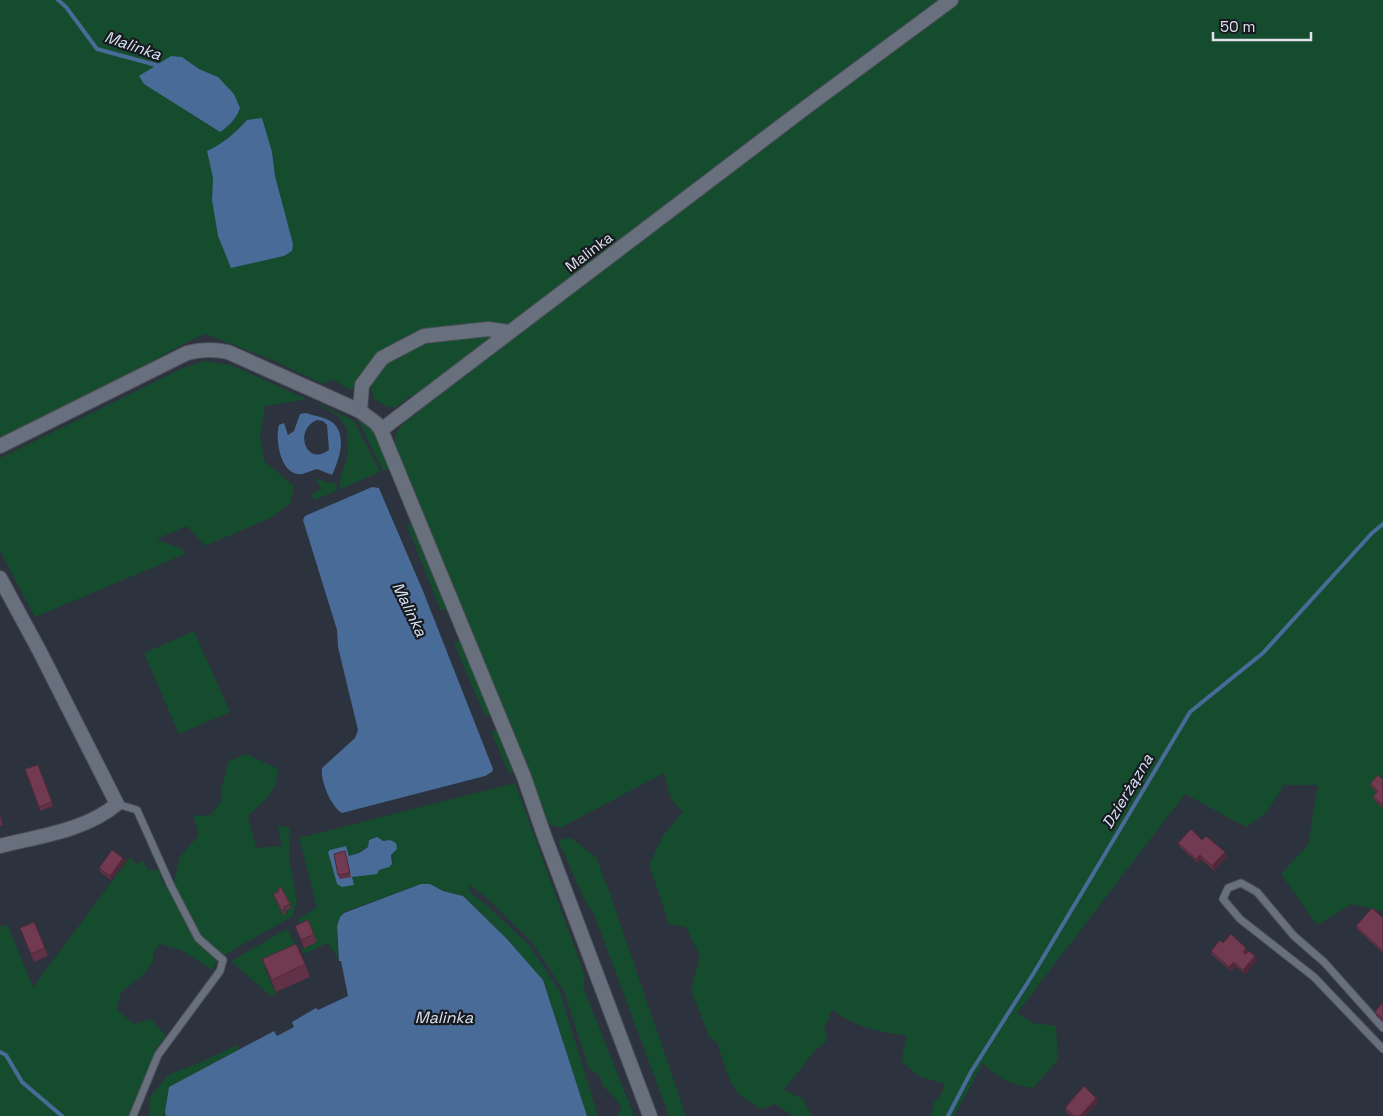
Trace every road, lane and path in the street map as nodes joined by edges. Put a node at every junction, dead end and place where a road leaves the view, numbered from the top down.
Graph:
1 (951, 0) edge
2 (509, 332) junction
3 (360, 411) junction
4 (381, 430) junction
5 (0, 446) edge
6 (0, 578) edge
7 (117, 804) junction
8 (0, 846) edge
9 (1383, 1028) edge
10 (1383, 1049) edge
11 (133, 1116) edge
12 (650, 1116) edge

1 - 2 street, Malinka
2 - 3 street
2 - 4 street, Malinka
3 - 4 street
3 - 5 street
4 - 12 street
6 - 7 street
7 - 8 street
7 - 11 lane
9 - 10 lane

